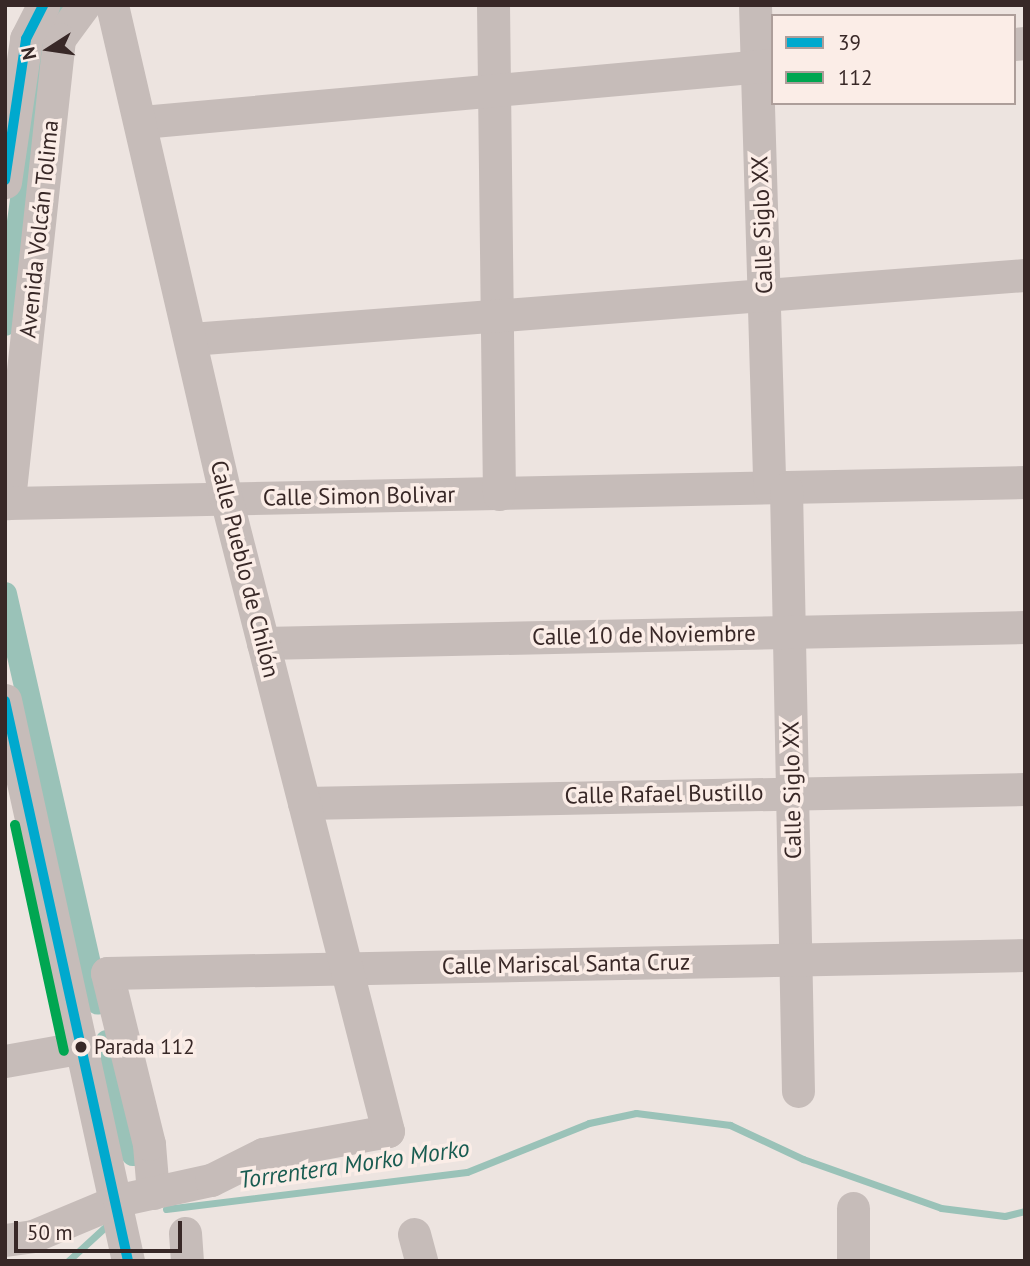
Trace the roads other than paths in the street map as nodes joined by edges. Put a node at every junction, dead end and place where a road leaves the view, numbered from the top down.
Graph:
1 (84, 5) edge
2 (112, 5) edge
3 (493, 5) edge
4 (755, 5) edge
5 (26, 15) edge
6 (765, 66) edge
7 (495, 90) junction
8 (142, 122) junction
9 (5, 182) edge
10 (1025, 275) edge
11 (764, 295) junction
12 (494, 315) junction
13 (191, 339) junction
14 (1025, 482) edge
15 (778, 488) junction
16 (499, 494) junction
17 (226, 498) junction
18 (9, 503) joint
19 (1025, 627) edge
20 (789, 632) junction
21 (263, 643) junction
22 (5, 700) edge
23 (1025, 789) edge
24 (792, 791) junction
25 (304, 803) junction
26 (17, 824) edge
27 (1025, 955) edge
28 (795, 958) junction
29 (346, 969) junction
30 (78, 1048) junction
31 (5, 1061) edge
32 (798, 1091) dead end
33 (153, 1193) junction
34 (119, 1200) junction
35 (853, 1208) dead end
36 (5, 1240) edge
37 (126, 1252) edge
38 (853, 1261) edge

1 - 18 street, Avenida Volcán Tolima
2 - 8 street, Calle Pueblo de Chilón
3 - 7 street
4 - 6 street, Calle Siglo XX
5 - 9 street
6 - 7 street
6 - 11 street, Calle Siglo XX
7 - 8 street
7 - 12 street
8 - 13 street, Calle Pueblo de Chilón
10 - 11 street
11 - 12 street
11 - 15 street, Calle Siglo XX
12 - 13 street
12 - 16 street
13 - 17 street, Calle Pueblo de Chilón
14 - 15 street
15 - 16 street, Calle Simon Bolivar
15 - 20 street, Calle Siglo XX
16 - 17 street, Calle Simon Bolivar
17 - 18 street, Calle Simon Bolivar
17 - 21 street, Calle Pueblo de Chilón
19 - 20 street, Calle 10 de Noviembre
20 - 21 street, Calle 10 de Noviembre
20 - 24 street, Calle Siglo XX
21 - 25 street, Calle Pueblo de Chilón
22 - 26 street
23 - 24 street, Calle Rafael Bustillo
24 - 25 street, Calle Rafael Bustillo
24 - 28 street, Calle Siglo XX
25 - 29 street, Calle Pueblo de Chilón
26 - 30 street
27 - 28 street, Calle Mariscal Santa Cruz
28 - 29 street, Calle Mariscal Santa Cruz
28 - 32 street, Calle Siglo XX
29 - 33 street, Calle Pueblo de Chilón
29 - 33 street, Calle Mariscal Santa Cruz
30 - 31 street
30 - 34 street
33 - 34 street
34 - 36 street
34 - 37 street
35 - 38 street

